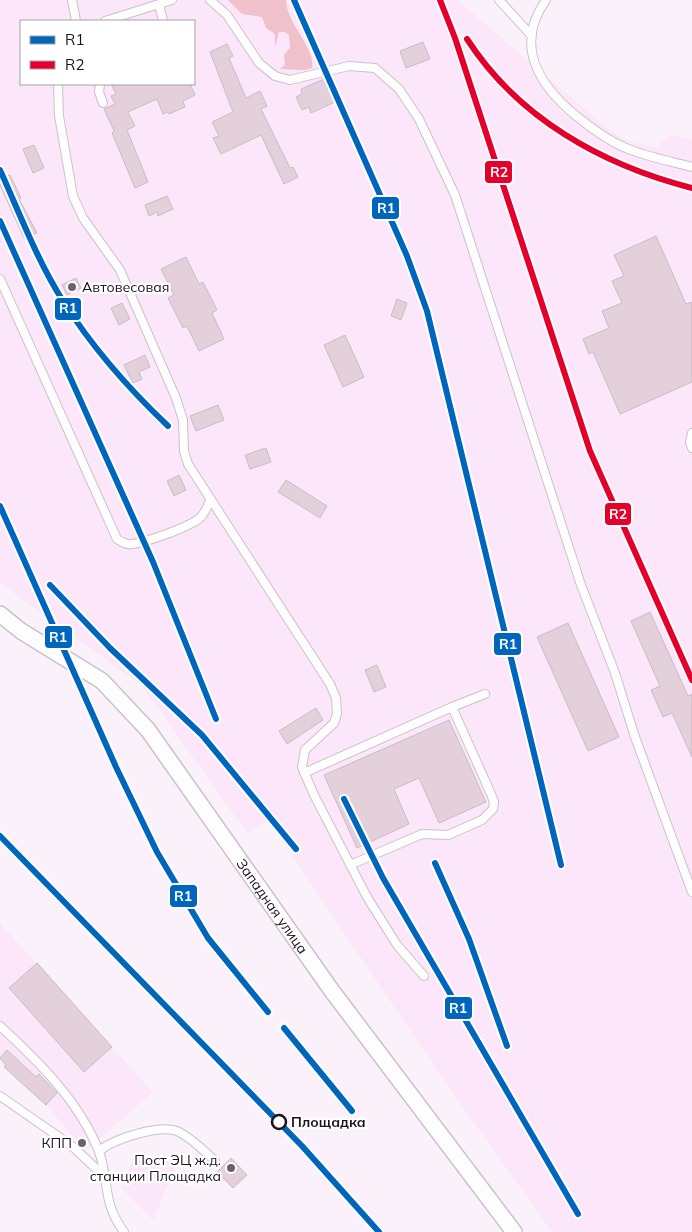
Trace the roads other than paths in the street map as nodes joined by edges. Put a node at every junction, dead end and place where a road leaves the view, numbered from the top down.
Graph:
1 (72, 0) edge
2 (172, 0) edge
3 (210, 0) edge
4 (499, 0) edge
5 (546, 0) edge
6 (159, 4) junction
7 (76, 20) edge
8 (108, 20) edge
9 (163, 20) edge
10 (531, 35) junction
11 (58, 85) edge
12 (100, 85) edge
13 (104, 103) dead end
14 (692, 167) edge
15 (0, 279) edge
16 (692, 432) edge
17 (692, 448) edge
18 (210, 500) junction
19 (0, 614) edge
20 (484, 694) dead end
21 (452, 707) junction
22 (304, 773) junction
23 (350, 865) junction
24 (692, 892) edge
25 (424, 976) dead end
26 (0, 1026) edge
27 (0, 1096) edge
28 (99, 1151) junction
29 (215, 1161) dead end
30 (103, 1175) junction
31 (124, 1232) edge
32 (514, 1232) edge

1 - 7 lane
2 - 6 lane
3 - 24 lane
4 - 10 lane
5 - 10 lane
6 - 8 lane
6 - 9 lane
10 - 14 lane
11 - 18 lane
12 - 13 lane
15 - 18 lane
16 - 17 lane
18 - 22 lane
19 - 32 street, Западная улица
20 - 21 lane
21 - 22 lane
21 - 23 lane
22 - 23 lane
23 - 25 lane
26 - 28 lane
27 - 30 lane
28 - 29 lane
28 - 30 lane
30 - 31 lane

